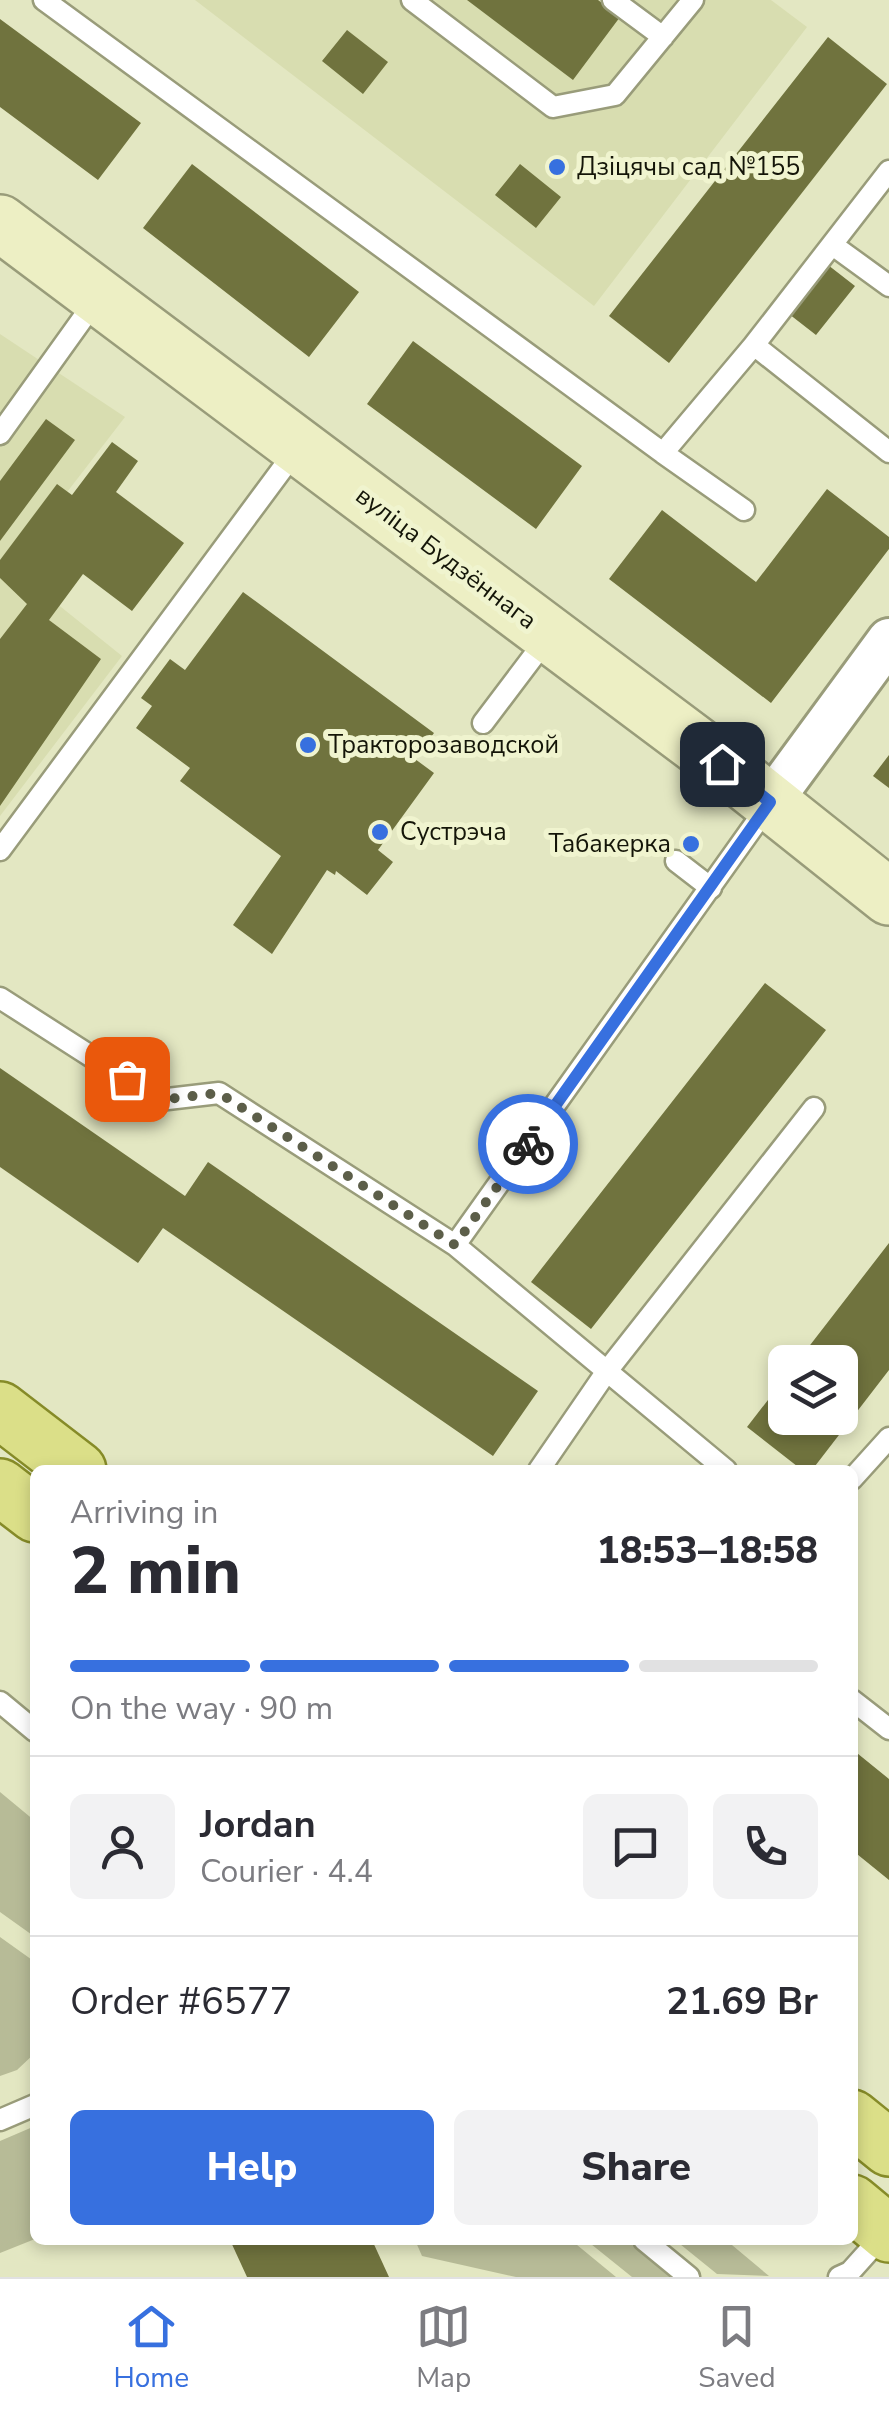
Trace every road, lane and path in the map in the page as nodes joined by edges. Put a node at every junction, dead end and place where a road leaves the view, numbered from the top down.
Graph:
1 (44, 0) edge
2 (412, 0) edge
3 (614, 0) edge
4 (693, 0) edge
5 (663, 37) junction
6 (889, 171) edge
7 (0, 223) edge
8 (834, 246) junction
9 (889, 286) edge
10 (97, 298) junction
11 (754, 345) junction
12 (0, 434) edge
13 (298, 448) junction
14 (889, 452) edge
15 (663, 453) junction
16 (744, 510) dead end
17 (550, 635) junction
18 (889, 640) edge
19 (482, 723) dead end
20 (770, 802) junction
21 (0, 850) edge
22 (676, 861) dead end
23 (711, 888) junction
24 (889, 897) edge
25 (0, 998) edge
26 (814, 1108) dead end
27 (455, 1245) junction
28 (607, 1371) junction
29 (0, 1410) edge
30 (889, 1438) edge
31 (72, 1465) edge
32 (542, 1465) edge
33 (720, 1465) edge
34 (858, 1472) edge
35 (0, 1487) edge
36 (30, 1510) edge
37 (0, 1702) edge
38 (858, 1705) edge
39 (30, 1727) edge
40 (889, 1729) edge
41 (30, 2107) edge
42 (0, 2120) edge
43 (858, 2123) edge
44 (889, 2148) edge
45 (876, 2223) edge
46 (650, 2245) edge
47 (688, 2277) edge
48 (839, 2277) edge

1 - 15 lane
2 - 5 lane
3 - 5 lane
4 - 5 lane
6 - 8 lane
7 - 10 street, вуліца Будзённага
8 - 9 lane
8 - 11 lane
10 - 12 lane
10 - 13 street, вуліца Будзённага
11 - 14 lane
11 - 15 lane
13 - 17 street, вуліца Будзённага
13 - 21 lane
15 - 16 lane
17 - 19 lane
17 - 20 street, вуліца Будзённага
18 - 20 street
20 - 23 lane
20 - 24 street, вуліца Будзённага
22 - 23 lane
23 - 27 lane
25 - 27 lane
26 - 28 lane
27 - 28 lane
28 - 32 lane
28 - 33 lane
29 - 31 main road
30 - 34 lane
35 - 36 main road
37 - 39 lane
38 - 40 lane
41 - 42 lane
43 - 44 main road
45 - 48 lane
46 - 47 lane

